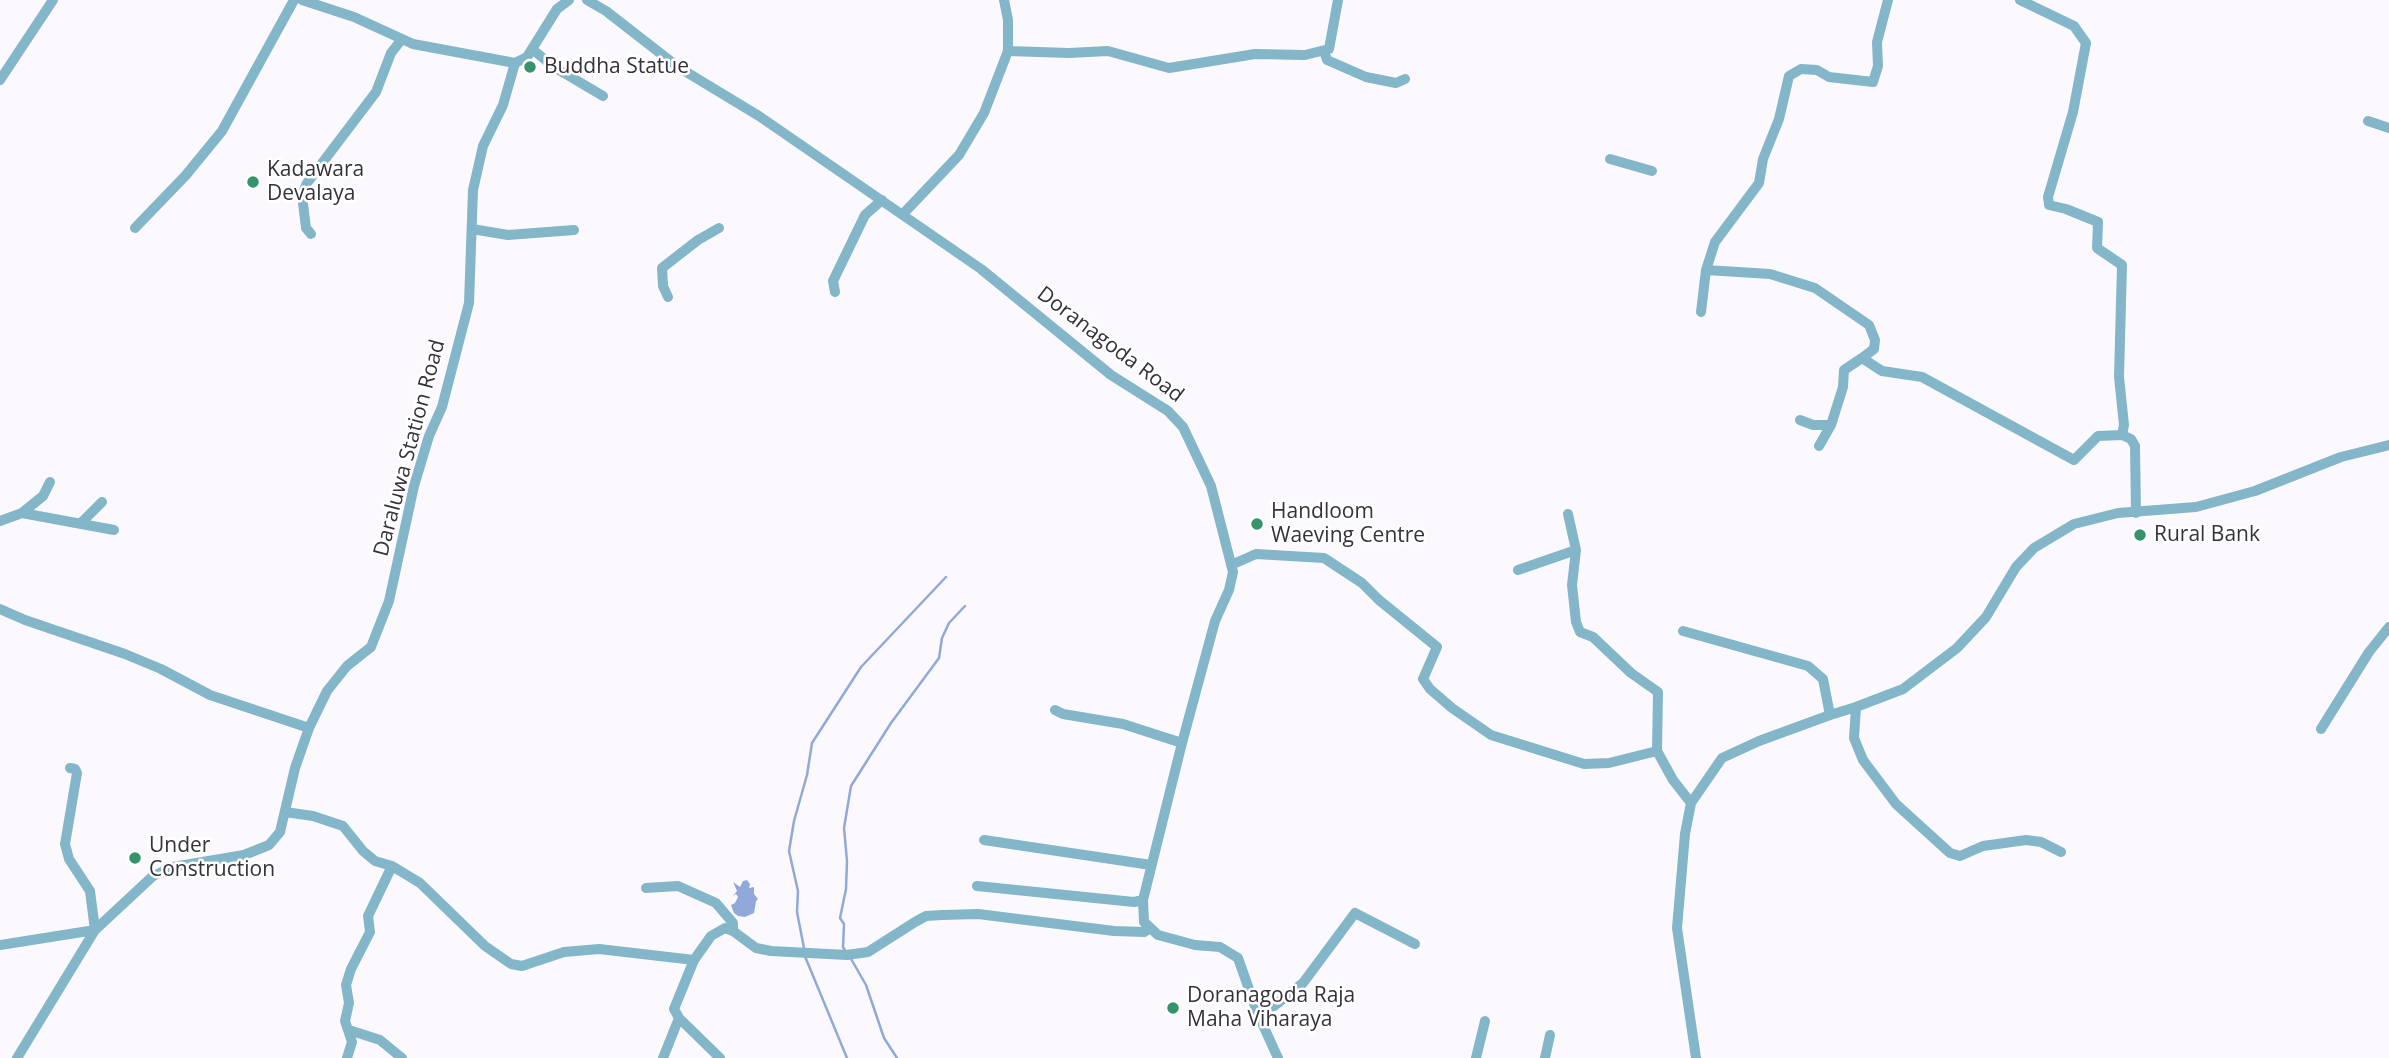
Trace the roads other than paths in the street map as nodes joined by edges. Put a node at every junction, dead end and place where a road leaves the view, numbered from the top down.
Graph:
1 (53, 0) edge
2 (294, 0) edge
3 (302, 0) edge
4 (569, 0) edge
5 (587, 0) edge
6 (1004, 0) edge
7 (1338, 0) edge
8 (1888, 0) edge
9 (2020, 0) edge
10 (401, 39) junction
11 (532, 49) junction
12 (1008, 51) junction
13 (1324, 51) junction
14 (515, 63) junction
15 (0, 79) edge
16 (1405, 79) dead end
17 (603, 96) dead end
18 (2368, 121) dead end
19 (2389, 128) edge
20 (1610, 159) dead end
21 (1652, 172) dead end
22 (881, 200) junction
23 (904, 214) junction
24 (135, 228) dead end
25 (719, 228) dead end
26 (472, 229) junction
27 (574, 230) dead end
28 (311, 234) dead end
29 (1706, 270) junction
30 (835, 292) dead end
31 (668, 297) dead end
32 (1701, 312) dead end
33 (1863, 358) junction
34 (1800, 420) dead end
35 (1831, 425) junction
36 (2122, 435) junction
37 (2389, 445) edge
38 (1819, 446) dead end
39 (50, 482) dead end
40 (102, 502) dead end
41 (22, 513) junction
42 (2136, 513) junction
43 (1569, 514) dead end
44 (0, 521) edge
45 (80, 524) junction
46 (114, 530) dead end
47 (1576, 550) junction
48 (1231, 565) junction
49 (1518, 570) dead end
50 (0, 609) edge
51 (2389, 627) edge
52 (1683, 631) dead end
53 (1856, 707) junction
54 (1055, 710) dead end
55 (1829, 715) junction
56 (309, 728) junction
57 (2320, 729) dead end
58 (1182, 743) junction
59 (1657, 751) junction
60 (70, 768) dead end
61 (1691, 803) junction
62 (285, 813) junction
63 (984, 841) dead end
64 (2061, 852) dead end
65 (1151, 865) junction
66 (392, 866) junction
67 (977, 886) dead end
68 (646, 888) dead end
69 (1143, 900) junction
70 (1150, 928) junction
71 (95, 930) junction
72 (733, 931) junction
73 (1415, 944) dead end
74 (0, 945) edge
75 (694, 960) junction
76 (1257, 1012) junction
77 (679, 1018) junction
78 (1485, 1021) dead end
79 (349, 1030) junction
80 (1550, 1035) dead end
81 (17, 1058) edge
82 (346, 1058) edge
83 (402, 1058) edge
84 (663, 1058) edge
85 (720, 1058) edge
86 (1278, 1058) edge
87 (1476, 1058) edge
88 (1545, 1058) edge
89 (1696, 1058) edge

1 - 15 street
2 - 24 street
3 - 10 street
4 - 11 street
5 - 22 street, Doranagoda Road
6 - 12 street
7 - 13 street
8 - 29 street
9 - 36 street
10 - 14 street
10 - 28 street
11 - 14 street
11 - 17 street
12 - 13 street
12 - 23 street
13 - 16 street
14 - 26 street, Daraluwa Station Road
18 - 19 street
20 - 21 street
22 - 23 street, Doranagoda Road
22 - 30 street
23 - 48 street, Doranagoda Road
25 - 31 street
26 - 27 street
26 - 56 street, Daraluwa Station Road
29 - 32 street
29 - 33 street
33 - 35 street
33 - 36 street
34 - 35 street
35 - 38 street
36 - 42 street
37 - 42 street
39 - 41 street
40 - 45 street
41 - 44 street
41 - 45 street
42 - 53 street
43 - 47 street
45 - 46 street
47 - 49 street
47 - 59 street
48 - 58 street, Doranagoda Road
48 - 59 street
50 - 56 street
51 - 57 street
52 - 55 street
53 - 55 street
53 - 64 street
54 - 58 street
55 - 61 street
56 - 62 street, Daraluwa Station Road
58 - 65 street, Doranagoda Road
59 - 61 street
60 - 71 street
61 - 89 street
62 - 66 street
62 - 71 street, Daraluwa Station Road
63 - 65 street
65 - 69 street, Doranagoda Road
66 - 75 street
66 - 79 street
67 - 69 street
68 - 72 street
69 - 70 street, Doranagoda Road
70 - 72 street
70 - 76 street
71 - 74 street
71 - 81 street, Daraluwa Station Road
72 - 75 street
73 - 76 street
75 - 77 street
76 - 86 street
77 - 84 street
77 - 85 street
78 - 87 street
79 - 82 street
79 - 83 street
80 - 88 street

